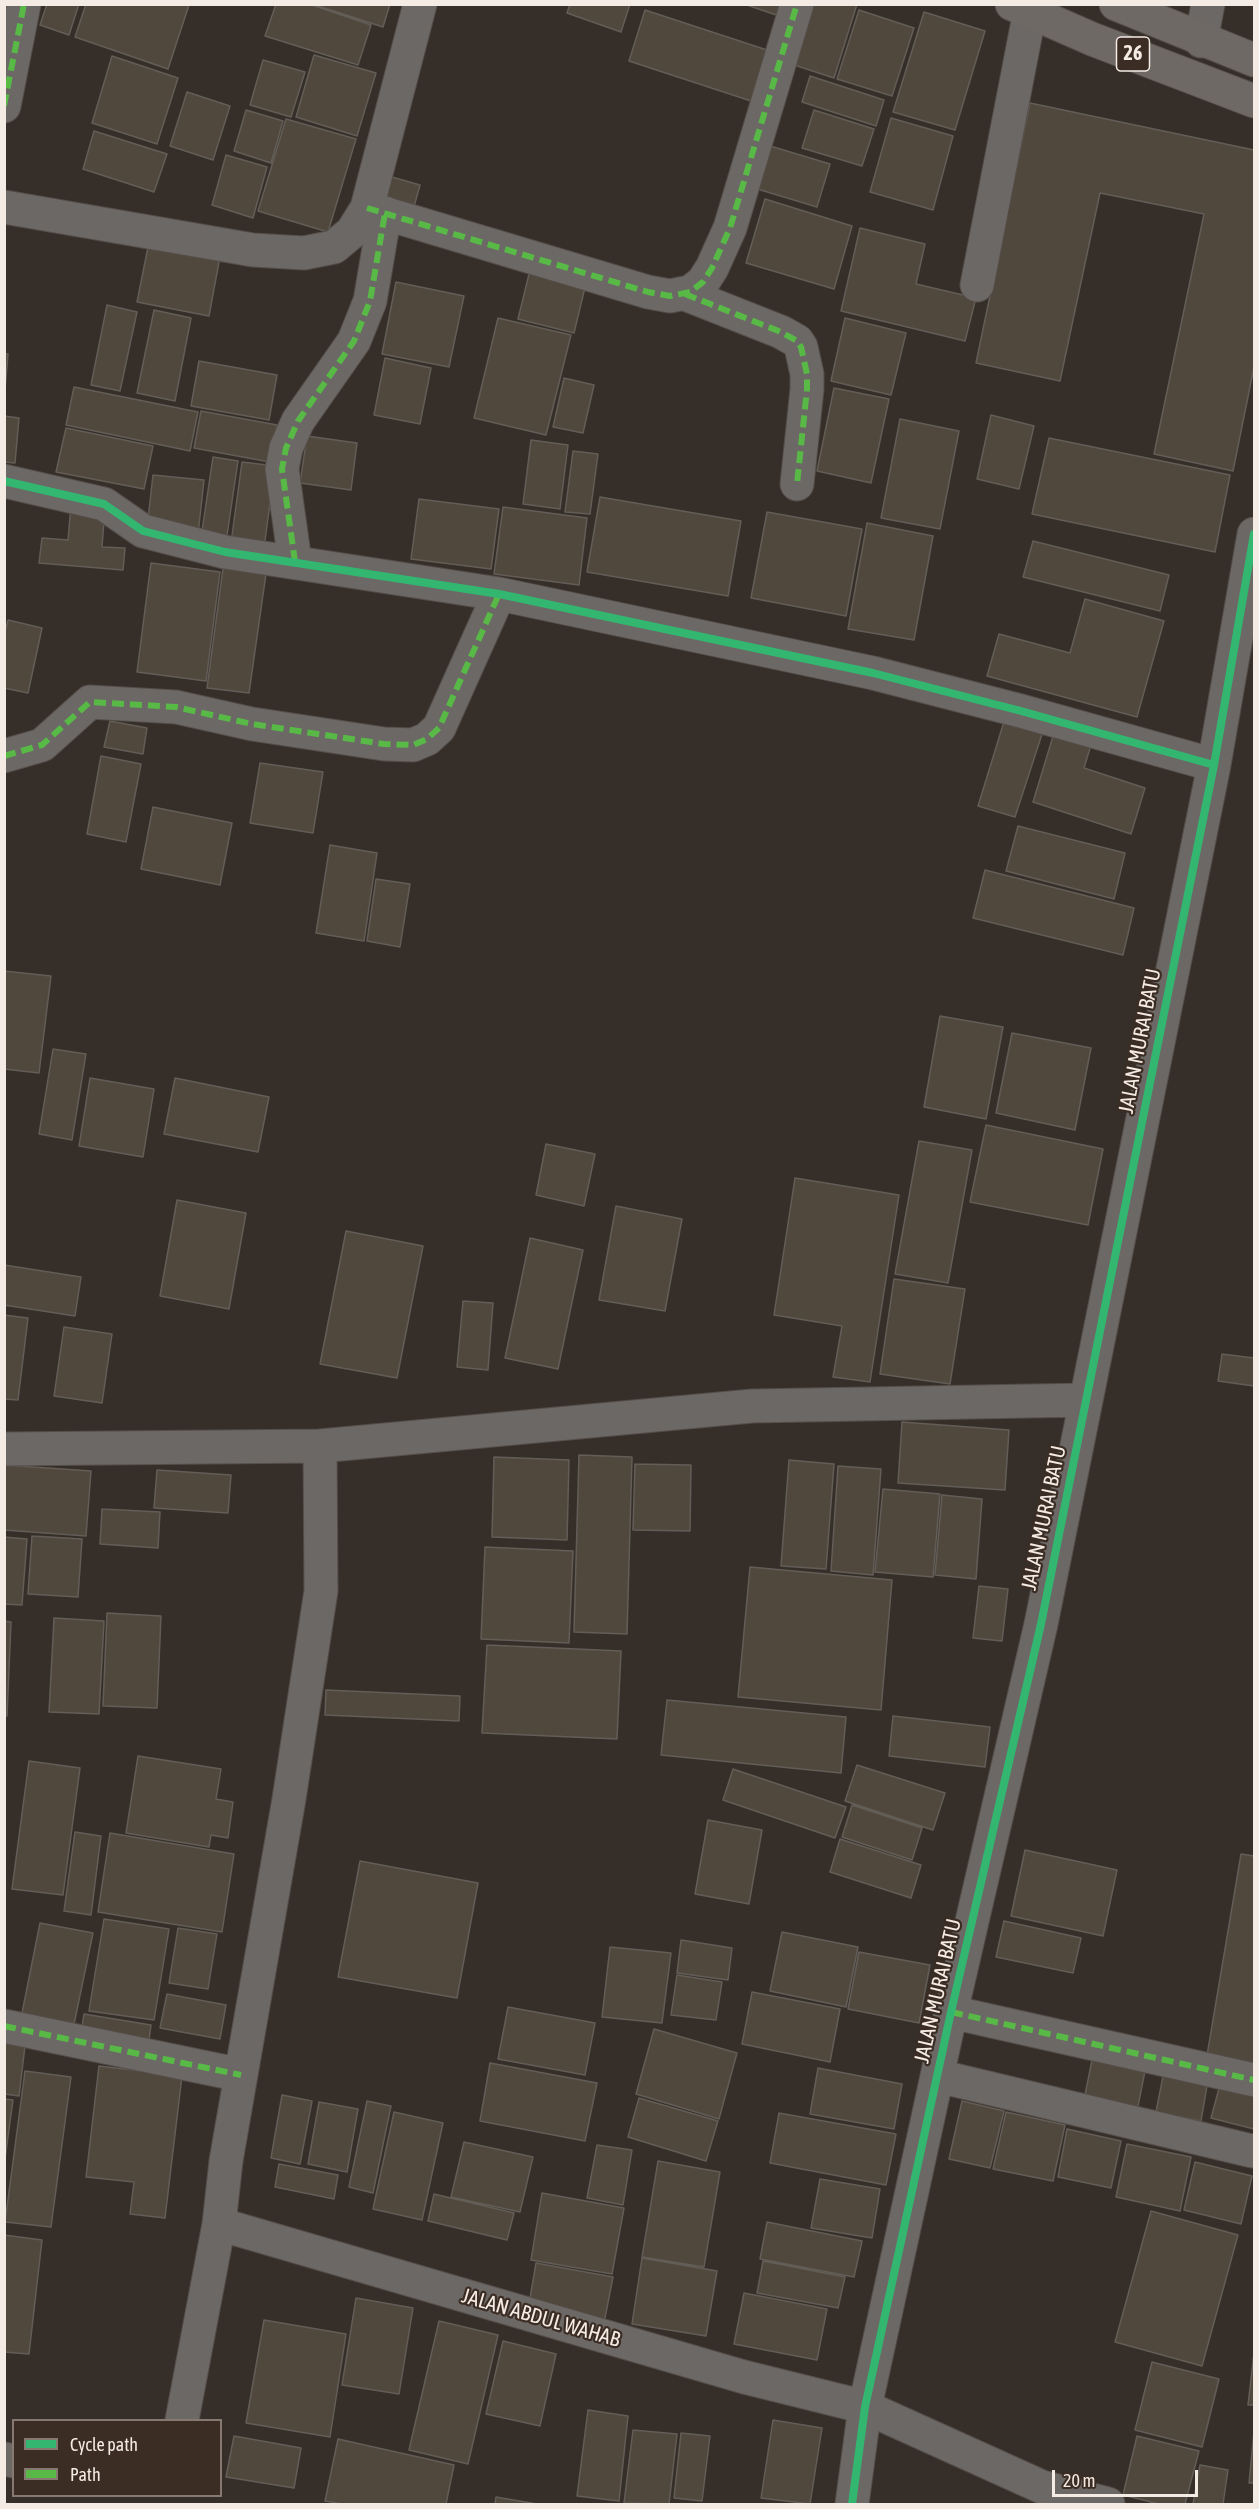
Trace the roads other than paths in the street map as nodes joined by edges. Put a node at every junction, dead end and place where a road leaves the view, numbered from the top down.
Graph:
1 (24, 4) edge
2 (420, 4) edge
3 (796, 4) edge
4 (1116, 4) edge
5 (1208, 4) edge
6 (1021, 8) edge
7 (1201, 41) junction
8 (1254, 60) edge
9 (1254, 101) edge
10 (4, 106) edge
11 (4, 207) edge
12 (376, 211) junction
13 (977, 285) dead end
14 (685, 294) junction
15 (4, 481) edge
16 (797, 484) dead end
17 (1254, 534) edge
18 (295, 562) junction
19 (499, 594) junction
20 (4, 756) edge
21 (1214, 765) junction
22 (1086, 1400) junction
23 (320, 1446) junction
24 (4, 1449) edge
25 (951, 2012) junction
26 (4, 2026) edge
27 (241, 2075) junction
28 (938, 2076) junction
29 (1254, 2080) edge
30 (1252, 2151) dead end
31 (219, 2224) junction
32 (865, 2407) junction
33 (182, 2419) edge
34 (852, 2505) edge
35 (1108, 2505) edge

1 - 10 street
2 - 12 street
3 - 14 street
4 - 7 main road, 26
5 - 7 street
6 - 9 main road, 26
6 - 13 street
7 - 8 main road, 26
11 - 12 street
12 - 14 street
12 - 18 street
14 - 16 street
15 - 18 street
17 - 21 street, JALAN MURAI BATU
18 - 19 street
19 - 20 street
19 - 21 street
21 - 22 street, JALAN MURAI BATU
22 - 23 street
22 - 25 street, JALAN MURAI BATU
23 - 24 street
23 - 27 street
25 - 28 street, JALAN MURAI BATU
25 - 29 street
26 - 27 street
27 - 31 street
28 - 30 street
28 - 32 street, JALAN MURAI BATU
31 - 32 street, JALAN ABDUL WAHAB
31 - 33 street
32 - 34 street, JALAN MURAI BATU
32 - 35 street, JALAN ABDUL WAHAB

